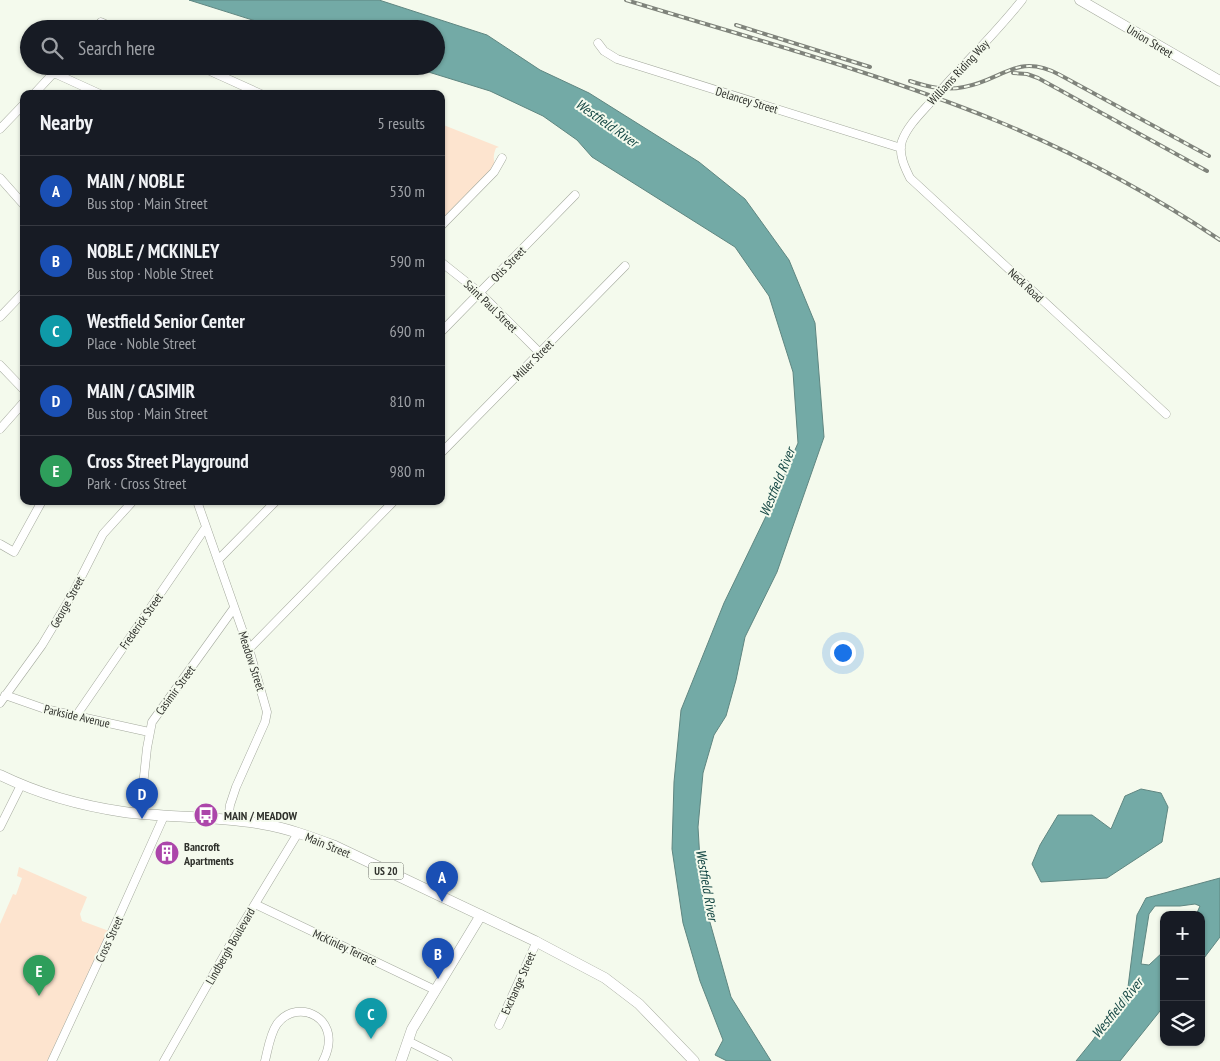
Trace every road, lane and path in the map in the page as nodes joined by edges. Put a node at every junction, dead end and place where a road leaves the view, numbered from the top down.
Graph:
1 (1022, 0) edge
2 (1080, 0) edge
3 (598, 44) dead end
4 (52, 75) edge
5 (58, 75) edge
6 (219, 75) edge
7 (1220, 81) edge
8 (38, 90) edge
9 (91, 90) edge
10 (252, 90) edge
11 (20, 108) edge
12 (0, 129) edge
13 (901, 148) junction
14 (502, 158) dead end
15 (0, 178) edge
16 (575, 195) dead end
17 (20, 200) edge
18 (445, 222) edge
19 (445, 265) edge
20 (625, 266) dead end
21 (480, 293) junction
22 (20, 296) edge
23 (0, 317) edge
24 (445, 328) edge
25 (540, 353) junction
26 (0, 365) edge
27 (20, 386) edge
28 (20, 406) edge
29 (1166, 414) dead end
30 (0, 429) edge
31 (445, 449) edge
32 (40, 505) edge
33 (129, 505) edge
34 (198, 505) edge
35 (272, 505) edge
36 (390, 505) edge
37 (206, 527) junction
38 (0, 544) edge
39 (218, 560) junction
40 (234, 608) junction
41 (249, 649) junction
42 (5, 695) junction
43 (0, 703) edge
44 (76, 716) junction
45 (149, 732) junction
46 (0, 775) edge
47 (21, 784) junction
48 (140, 814) junction
49 (164, 816) junction
50 (228, 820) junction
51 (0, 827) edge
52 (298, 833) junction
53 (255, 904) junction
54 (481, 915) junction
55 (537, 941) junction
56 (435, 990) junction
57 (499, 1025) dead end
58 (408, 1041) junction
59 (52, 1061) edge
60 (164, 1061) edge
61 (265, 1061) edge
62 (323, 1061) edge
63 (401, 1061) edge
64 (448, 1061) edge
65 (694, 1061) edge

1 - 13 street, Williams Riding Way
2 - 7 main road, Union Street
3 - 13 street, Delancey Street
4 - 8 street
5 - 9 street
6 - 10 street
11 - 12 street
13 - 29 street, Neck Road
14 - 18 street
15 - 17 street
16 - 21 street, Otis Street
19 - 21 street, Saint Paul Street
20 - 25 street, Miller Street
21 - 24 street, Otis Street
21 - 25 street, Saint Paul Street
22 - 23 street
25 - 31 street, Miller Street
26 - 27 street
28 - 30 street
32 - 38 street
33 - 42 street, George Street
34 - 37 street, Meadow Street
35 - 39 street
36 - 41 street
37 - 39 street, Meadow Street
37 - 44 street, Frederick Street
39 - 40 street, Meadow Street
40 - 41 street, Meadow Street
40 - 45 street, Casimir Street
41 - 50 street, Meadow Street
42 - 43 street, George Street
42 - 44 street, Parkside Avenue
44 - 45 street, Parkside Avenue
45 - 48 street, Casimir Street
46 - 47 main road, Main Street / US 20
47 - 48 main road, Main Street / US 20
47 - 51 street
48 - 49 main road, Main Street / US 20
49 - 50 main road, Main Street / US 20
49 - 59 street, Cross Street
50 - 52 main road, Main Street / US 20
52 - 53 street, Lindbergh Boulevard
52 - 54 main road, Main Street / US 20
53 - 56 street, McKinley Terrace
53 - 60 street, Lindbergh Boulevard
54 - 55 main road, Main Street / US 20
54 - 56 main road
55 - 57 street, Exchange Street
55 - 65 main road, Main Street / US 20
56 - 58 main road
58 - 63 main road
58 - 64 street
61 - 62 street

